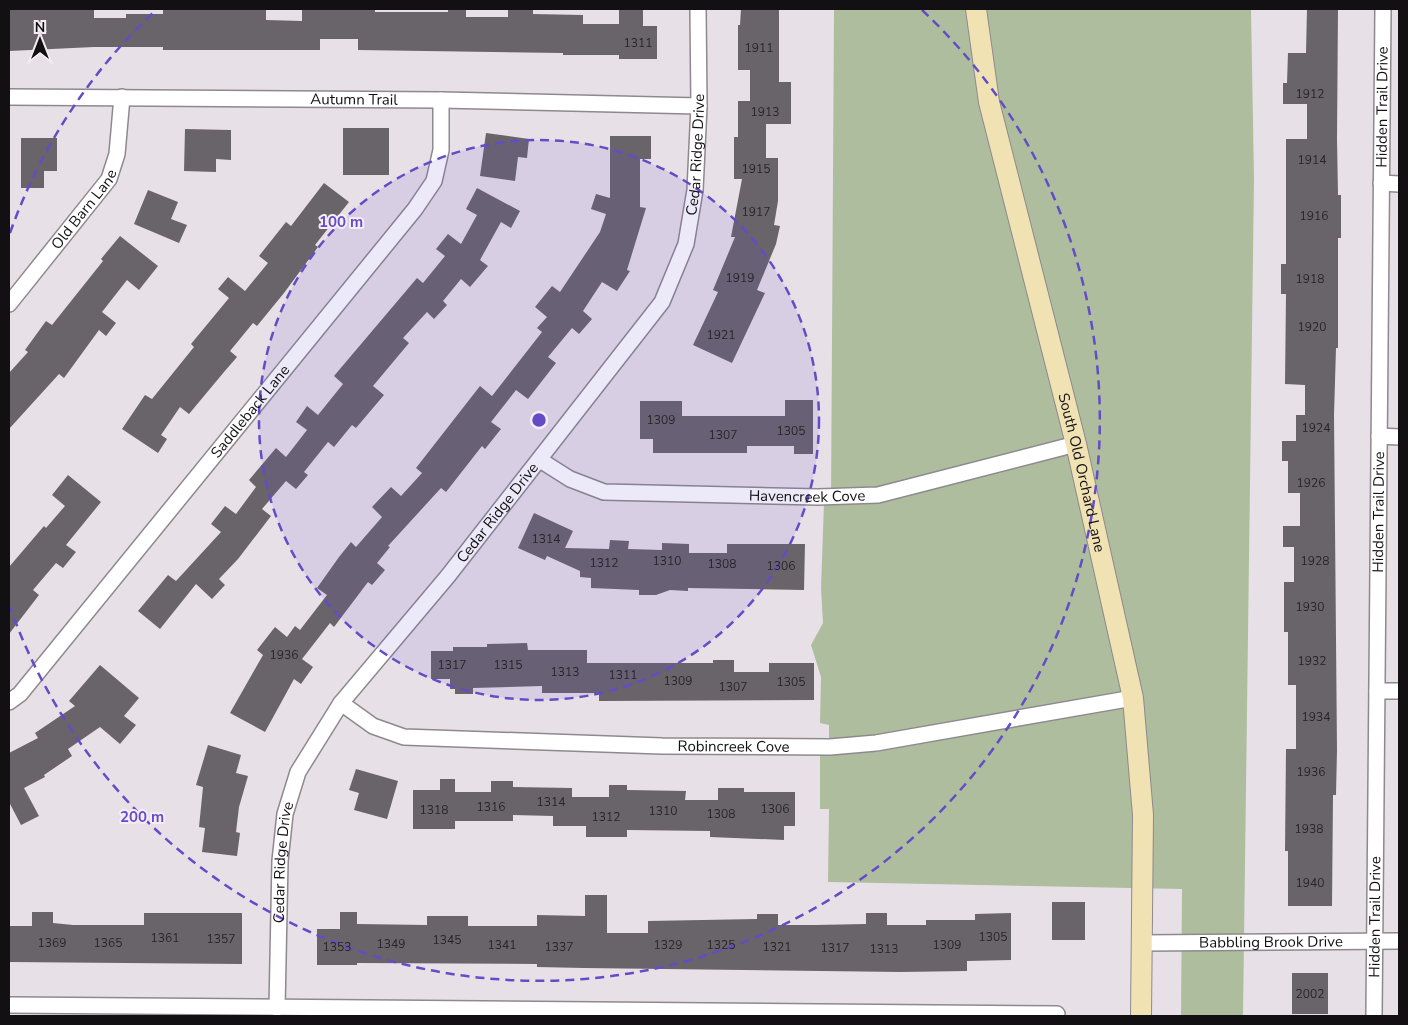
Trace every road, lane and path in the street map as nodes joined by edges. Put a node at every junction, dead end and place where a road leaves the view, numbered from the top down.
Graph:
1 (698, 9) edge
2 (976, 9) edge
3 (1383, 9) edge
4 (9, 96) edge
5 (122, 97) junction
6 (441, 100) junction
7 (699, 106) junction
8 (1381, 183) junction
9 (1399, 184) edge
10 (9, 304) edge
11 (1379, 436) junction
12 (1399, 436) edge
13 (1076, 444) junction
14 (540, 460) junction
15 (1377, 691) junction
16 (1399, 691) edge
17 (1133, 698) junction
18 (9, 702) edge
19 (341, 703) junction
20 (1374, 940) junction
21 (1399, 941) edge
22 (1142, 943) junction
23 (9, 1005) edge
24 (277, 1008) junction
25 (688, 1014) edge
26 (1057, 1014) dead end
27 (1141, 1016) edge
28 (1374, 1016) edge

1 - 7 street, Cedar Ridge Drive
2 - 13 street, South Old Orchard Lane
3 - 8 street, Hidden Trail Drive
4 - 5 street, Autumn Trail
5 - 6 street, Autumn Trail
5 - 10 street, Old Barn Lane
6 - 7 street, Autumn Trail
6 - 18 street, Saddleback Lane
7 - 14 street, Cedar Ridge Drive
8 - 9 street
8 - 11 street, Hidden Trail Drive
11 - 12 street
11 - 15 street, Hidden Trail Drive
13 - 14 street, Havencreek Cove
13 - 17 street, South Old Orchard Lane
14 - 19 street, Cedar Ridge Drive
15 - 16 street
15 - 20 street, Hidden Trail Drive
17 - 19 street, Robincreek Cove
17 - 22 street, South Old Orchard Lane
19 - 24 street, Cedar Ridge Drive
20 - 21 street, Babbling Brook Drive
20 - 22 street, Babbling Brook Drive
20 - 28 street, Hidden Trail Drive
22 - 27 street, South Old Orchard Lane
23 - 24 street
24 - 25 street
25 - 26 street

